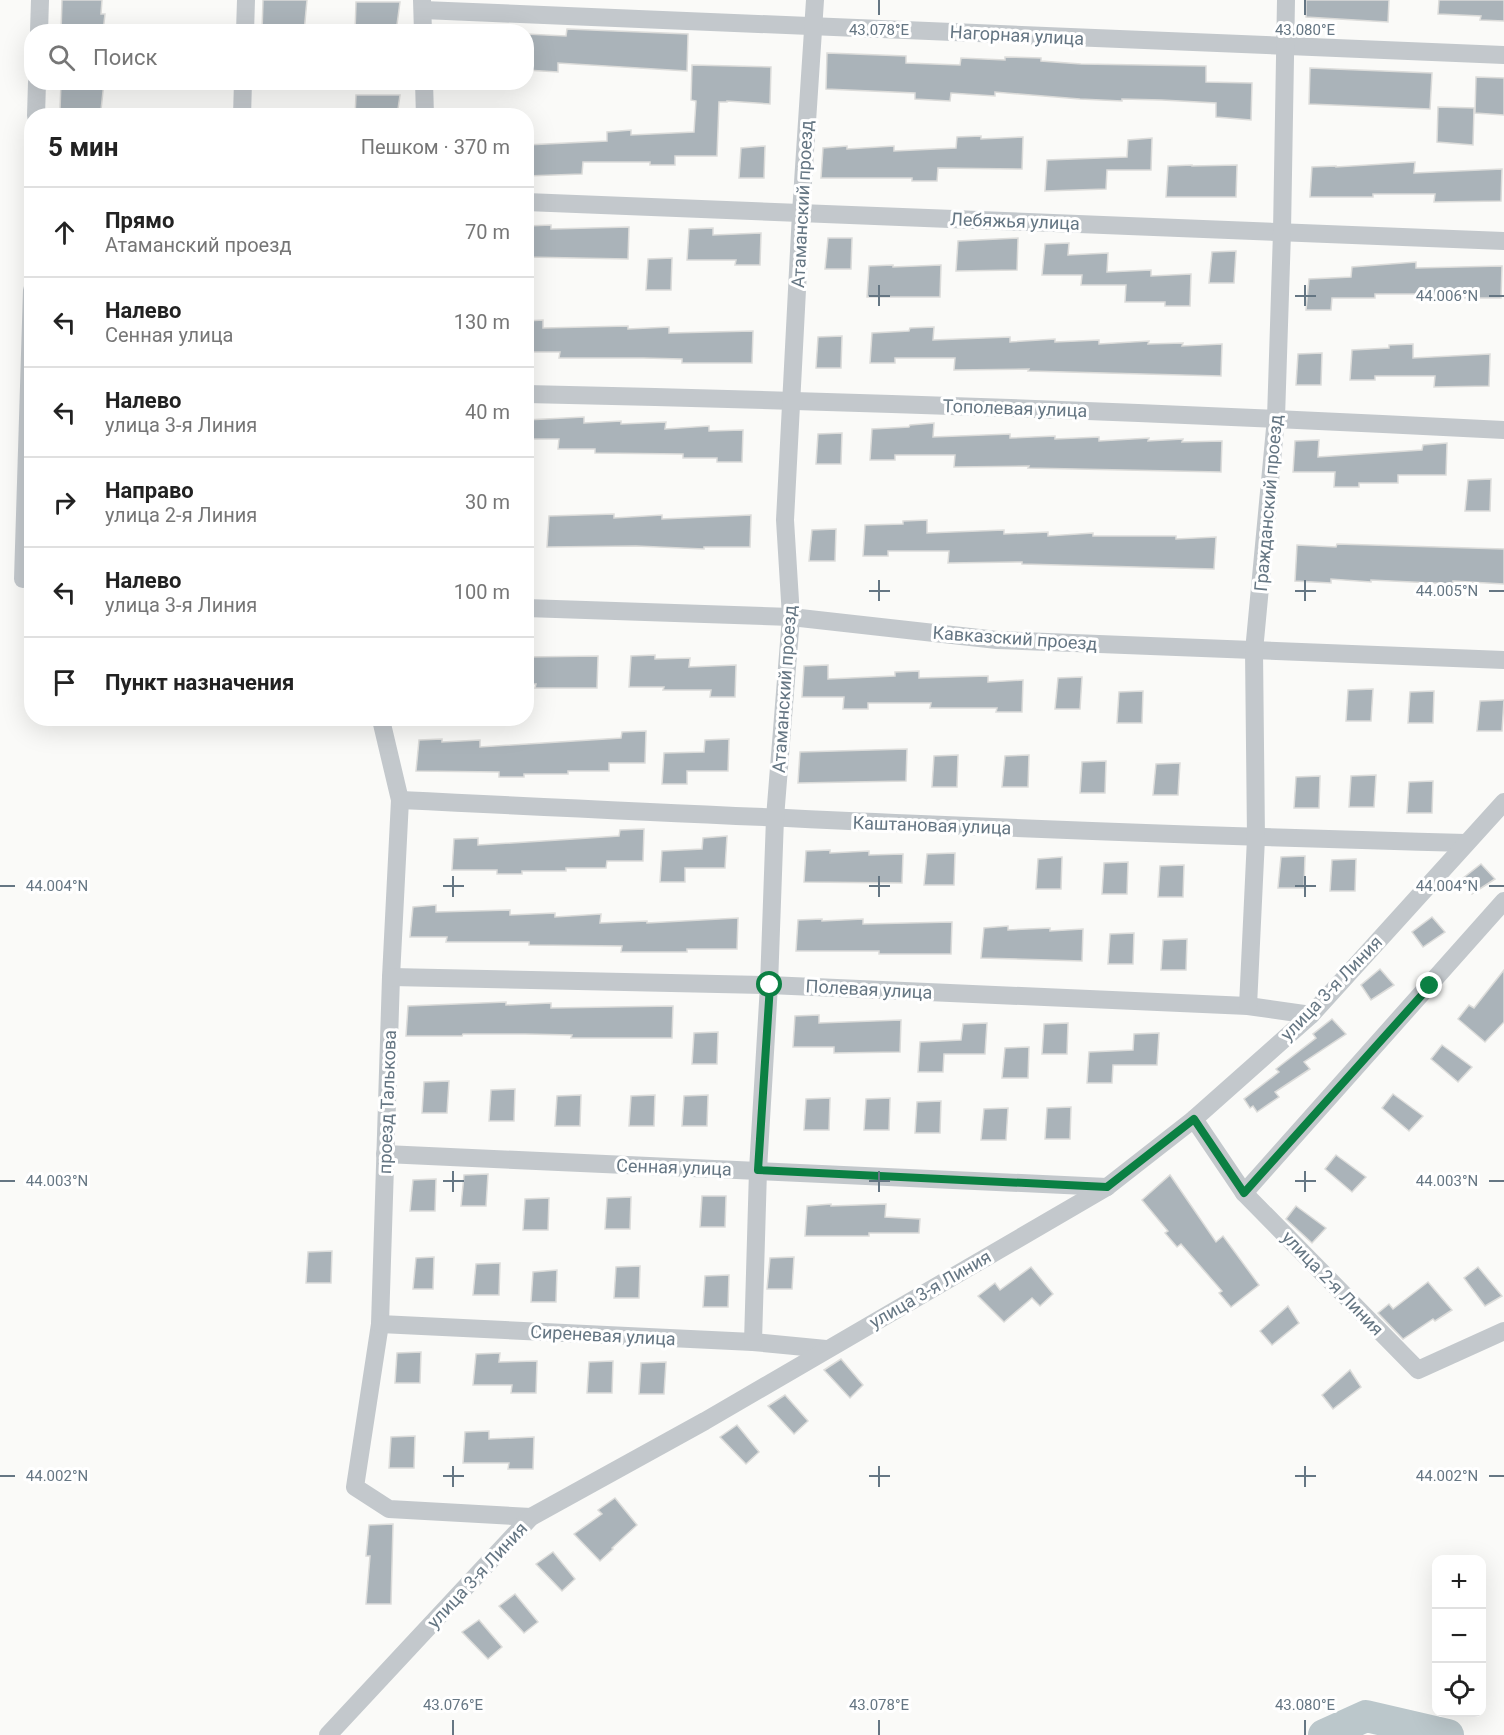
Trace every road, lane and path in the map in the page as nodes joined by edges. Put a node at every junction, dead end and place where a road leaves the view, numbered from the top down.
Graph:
1 (40, 0) edge
2 (246, 0) edge
3 (815, 0) edge
4 (1286, 0) edge
5 (423, 5) edge
6 (39, 24) edge
7 (245, 24) edge
8 (423, 24) edge
9 (813, 26) junction
10 (1284, 47) junction
11 (1504, 55) edge
12 (37, 90) edge
13 (243, 90) edge
14 (424, 90) edge
15 (36, 108) edge
16 (242, 108) edge
17 (425, 108) edge
18 (534, 202) edge
19 (801, 213) junction
20 (1282, 232) junction
21 (1504, 242) edge
22 (534, 394) edge
23 (793, 400) junction
24 (1276, 418) junction
25 (1504, 430) edge
26 (24, 547) edge
27 (23, 579) dead end
28 (534, 608) edge
29 (791, 617) junction
30 (1254, 651) junction
31 (1504, 660) edge
32 (382, 726) edge
33 (400, 800) junction
34 (1504, 802) edge
35 (775, 818) junction
36 (1257, 838) junction
37 (1466, 843) junction
38 (1504, 902) edge
39 (391, 977) junction
40 (770, 985) junction
41 (1248, 1006) junction
42 (1311, 1015) junction
43 (1194, 1119) junction
44 (385, 1154) junction
45 (758, 1170) junction
46 (1107, 1187) junction
47 (1244, 1193) junction
48 (380, 1324) junction
49 (1504, 1331) edge
50 (753, 1342) junction
51 (826, 1349) junction
52 (531, 1517) junction
53 (328, 1735) edge

1 - 6 street
2 - 7 street
3 - 9 street, Атаманский проезд
4 - 10 street, Гражданский проезд
5 - 8 street
5 - 9 street, Нагорная улица
9 - 10 street, Нагорная улица
9 - 19 street, Атаманский проезд
10 - 11 street, Нагорная улица
10 - 20 street, Гражданский проезд
12 - 15 street
13 - 16 street
14 - 17 street
18 - 19 street, Лебяжья улица
19 - 20 street, Лебяжья улица
19 - 23 street, Атаманский проезд
20 - 21 street, Лебяжья улица
20 - 24 street, Гражданский проезд
22 - 23 street, Тополевая улица
23 - 24 street, Тополевая улица
23 - 29 street, Атаманский проезд
24 - 25 street, Тополевая улица
24 - 30 street, Гражданский проезд
26 - 27 street
28 - 29 street, Кавказский проезд
29 - 30 street, Кавказский проезд
29 - 35 street, Атаманский проезд
30 - 31 street, Кавказский проезд
30 - 36 street, Гражданский проезд
32 - 33 street, проезд Талькова
33 - 35 street, Каштановая улица
33 - 39 street, проезд Талькова
34 - 37 street, улица 3-я Линия
35 - 36 street, Каштановая улица
35 - 40 street, Атаманский проезд
36 - 37 street, Каштановая улица
36 - 41 street, Гражданский проезд
37 - 42 street, улица 3-я Линия
38 - 47 street
39 - 40 street, Полевая улица
39 - 44 street, проезд Талькова
40 - 41 street, Полевая улица
40 - 45 street, Атаманский проезд
41 - 42 street, Полевая улица
42 - 43 street, улица 3-я Линия
43 - 46 street, улица 3-я Линия
43 - 47 street, улица 2-я Линия
44 - 45 street, Сенная улица
44 - 48 street, проезд Талькова
45 - 46 street, Сенная улица
45 - 50 street, Атаманский проезд
46 - 51 street, улица 3-я Линия
47 - 49 street, улица 2-я Линия
48 - 50 street, Сиреневая улица
48 - 52 street, проезд Талькова
50 - 51 street, Сиреневая улица
51 - 52 street, улица 3-я Линия
52 - 53 street, улица 3-я Линия

